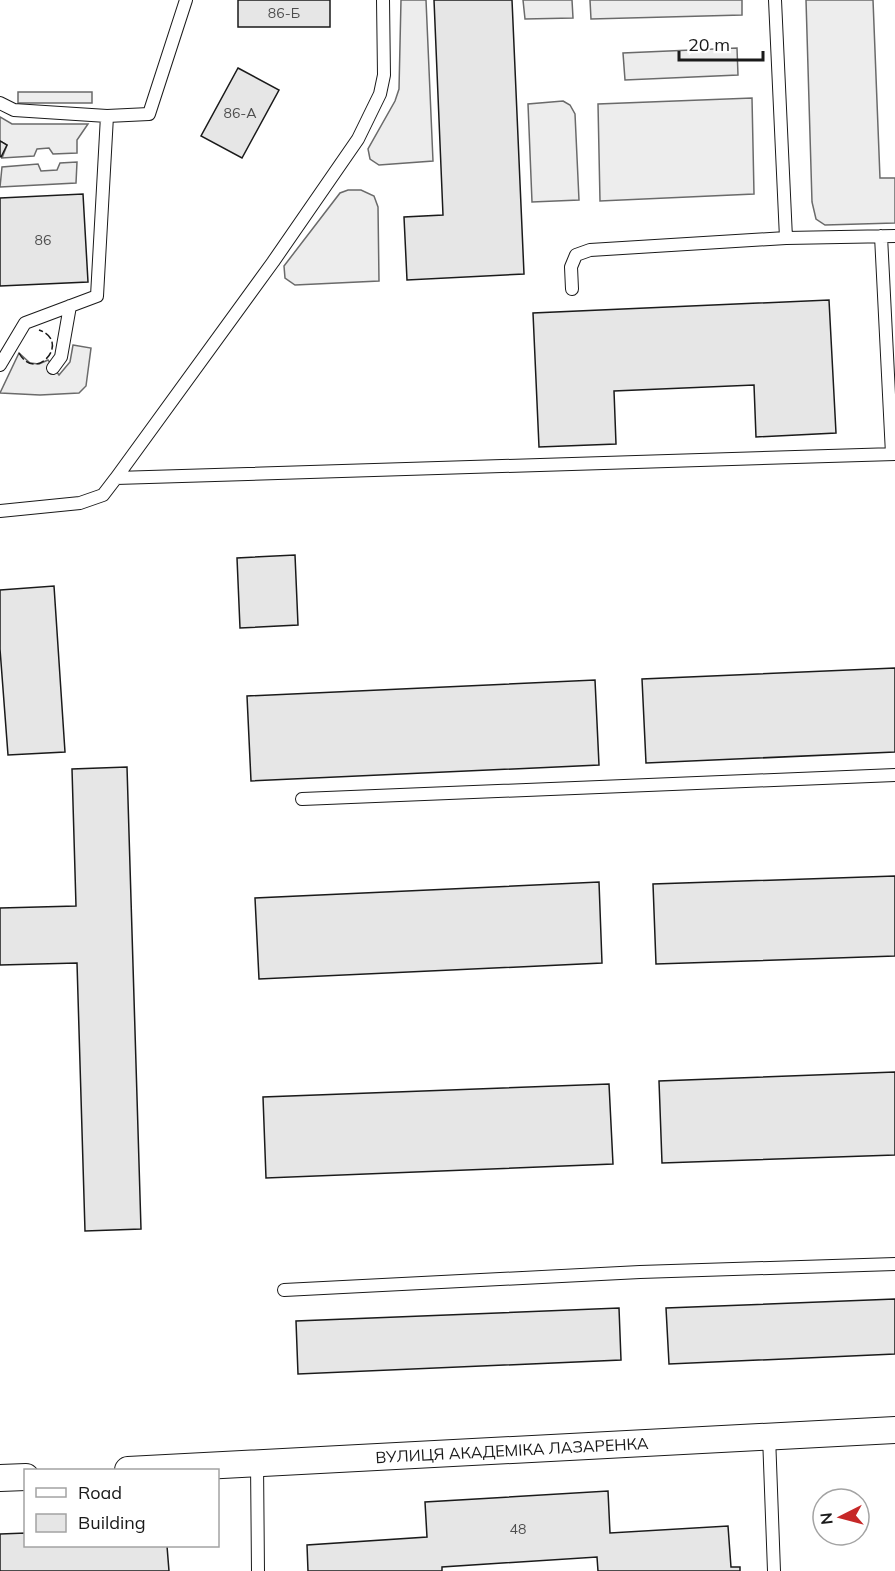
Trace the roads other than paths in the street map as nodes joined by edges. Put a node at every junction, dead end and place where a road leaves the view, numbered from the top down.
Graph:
1 (186, 0) edge
2 (384, 0) edge
3 (775, 0) edge
4 (0, 103) edge
5 (107, 116) junction
6 (881, 236) junction
7 (895, 236) edge
8 (786, 238) junction
9 (572, 289) dead end
10 (70, 306) junction
11 (0, 365) edge
12 (54, 368) dead end
13 (894, 454) edge
14 (116, 478) junction
15 (0, 511) edge
16 (895, 775) edge
17 (303, 798) dead end
18 (895, 1264) edge
19 (284, 1290) dead end
20 (895, 1430) edge
21 (769, 1436) junction
22 (257, 1463) junction
23 (146, 1469) edge
24 (24, 1476) edge
25 (0, 1478) edge
26 (258, 1571) edge
27 (774, 1571) edge

1 - 5 lane
2 - 14 lane
3 - 8 lane
4 - 5 lane
5 - 10 lane
6 - 7 lane
6 - 8 lane
6 - 13 lane
8 - 9 lane
10 - 11 lane
10 - 12 lane
13 - 14 lane
14 - 15 lane
16 - 17 lane
18 - 19 lane
20 - 21 street, ВУЛИЦЯ АКАДЕМІКА ЛАЗАРЕНКА
21 - 22 street, ВУЛИЦЯ АКАДЕМІКА ЛАЗАРЕНКА
21 - 27 lane
22 - 23 street, ВУЛИЦЯ АКАДЕМІКА ЛАЗАРЕНКА
22 - 26 lane
24 - 25 street

